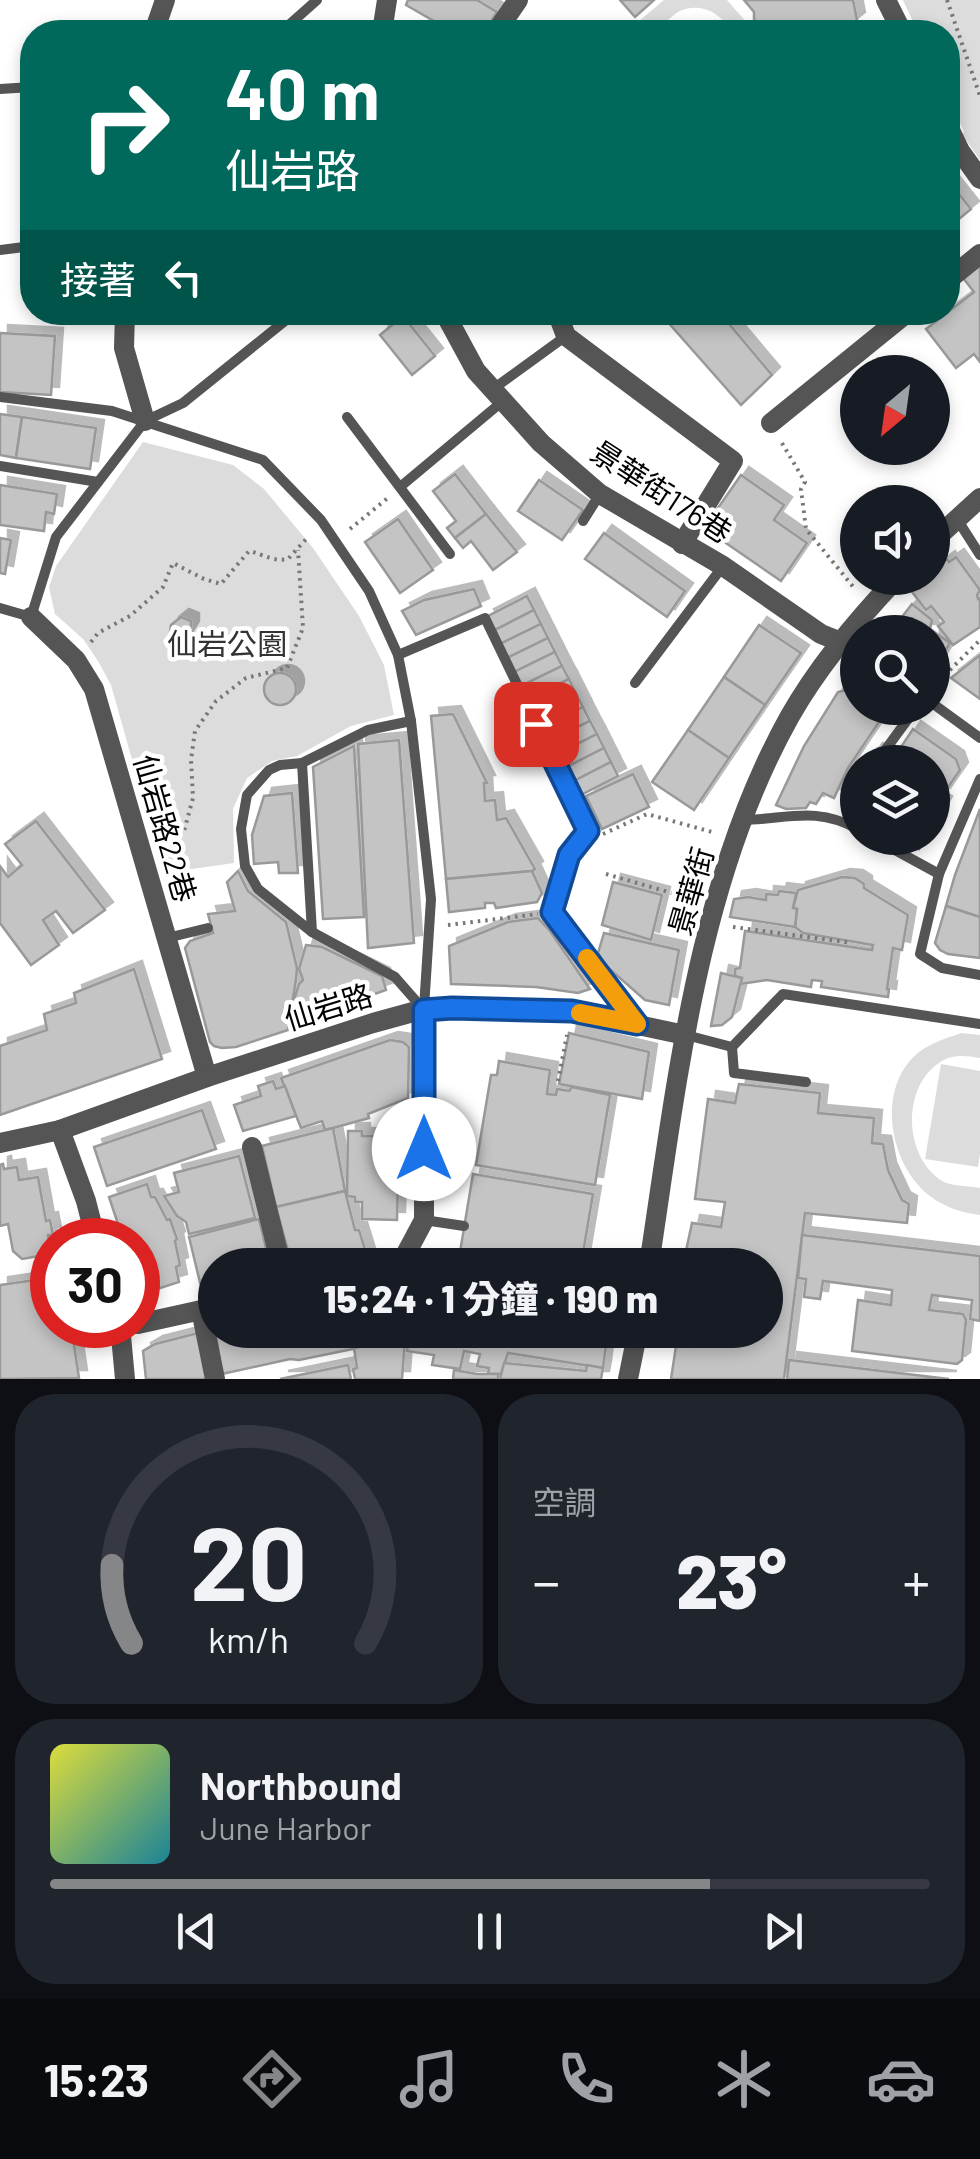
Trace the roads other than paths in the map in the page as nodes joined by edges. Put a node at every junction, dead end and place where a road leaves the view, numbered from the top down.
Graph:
1 (317, 0) edge
2 (294, 20) edge
3 (960, 152) edge
4 (971, 175) edge
5 (980, 254) edge
6 (960, 270) edge
7 (125, 325) edge
8 (280, 325) edge
9 (451, 325) edge
10 (562, 325) edge
11 (892, 325) edge
12 (566, 336) junction
13 (498, 395) junction
14 (0, 397) edge
15 (347, 418) dead end
16 (144, 421) junction
17 (770, 423) road end
18 (0, 466) edge
19 (98, 482) junction
20 (400, 488) junction
21 (600, 494) junction
22 (980, 498) edge
23 (957, 519) junction
24 (583, 521) dead end
25 (950, 525) edge
26 (682, 544) junction
27 (450, 554) dead end
28 (980, 555) edge
29 (723, 566) junction
30 (881, 595) edge
31 (0, 608) edge
32 (863, 615) edge
33 (31, 617) junction
34 (840, 643) edge
35 (398, 655) junction
36 (840, 657) edge
37 (635, 683) dead end
38 (950, 716) edge
39 (410, 721) junction
40 (980, 738) edge
41 (302, 763) junction
42 (980, 779) edge
43 (840, 819) edge
44 (739, 830) junction
45 (904, 855) edge
46 (939, 874) junction
47 (208, 928) dead end
48 (312, 932) junction
49 (166, 938) junction
50 (980, 975) edge
51 (424, 1010) junction
52 (637, 1024) junction
53 (980, 1024) edge
54 (685, 1035) junction
55 (732, 1046) junction
56 (206, 1077) junction
57 (806, 1082) dead end
58 (424, 1114) junction
59 (388, 1124) dead end
60 (60, 1130) junction
61 (0, 1143) edge
62 (252, 1147) dead end
63 (90, 1218) edge
64 (424, 1220) junction
65 (464, 1226) dead end
66 (277, 1248) edge
67 (409, 1248) edge
68 (652, 1248) edge
69 (198, 1310) edge
70 (160, 1319) edge
71 (127, 1348) edge
72 (212, 1348) edge
73 (634, 1348) edge
74 (125, 1379) edge
75 (215, 1379) edge
76 (628, 1379) edge

1 - 2 lane
3 - 4 street
5 - 6 street
7 - 16 street
8 - 16 lane
9 - 13 street, 景華街176巷
10 - 12 street
11 - 17 street
12 - 13 lane
12 - 26 street
13 - 20 lane
13 - 21 street, 景華街176巷
14 - 16 lane
15 - 20 lane
16 - 19 lane
16 - 35 lane
18 - 19 lane
19 - 33 lane
20 - 27 lane
21 - 24 lane
21 - 26 street, 景華街176巷
22 - 23 street
23 - 25 street
23 - 28 lane
26 - 29 street, 景華街176巷
29 - 34 street, 景華街176巷
29 - 37 lane
30 - 32 street, 景華街
31 - 33 lane
33 - 49 street, 仙岩路22巷
35 - 39 lane
35 - 52 lane
36 - 44 street, 景華街
38 - 40 lane
39 - 41 lane
39 - 51 lane
41 - 48 lane
41 - 48 lane
42 - 46 lane
43 - 44 lane
44 - 54 street, 景華街
45 - 46 lane
46 - 50 lane
47 - 49 lane
48 - 51 lane
49 - 56 street, 仙岩路22巷
51 - 52 street, 仙岩路
51 - 56 street, 仙岩路
51 - 58 street
52 - 54 street, 仙岩路
53 - 55 lane
54 - 55 lane
54 - 68 street, 景華街
55 - 57 lane
56 - 60 street, 仙岩路
58 - 59 lane
58 - 64 street
60 - 61 street, 仙岩路
60 - 63 street
62 - 66 street
64 - 65 lane
64 - 67 street
69 - 70 street
71 - 74 street
72 - 75 street
73 - 76 street

